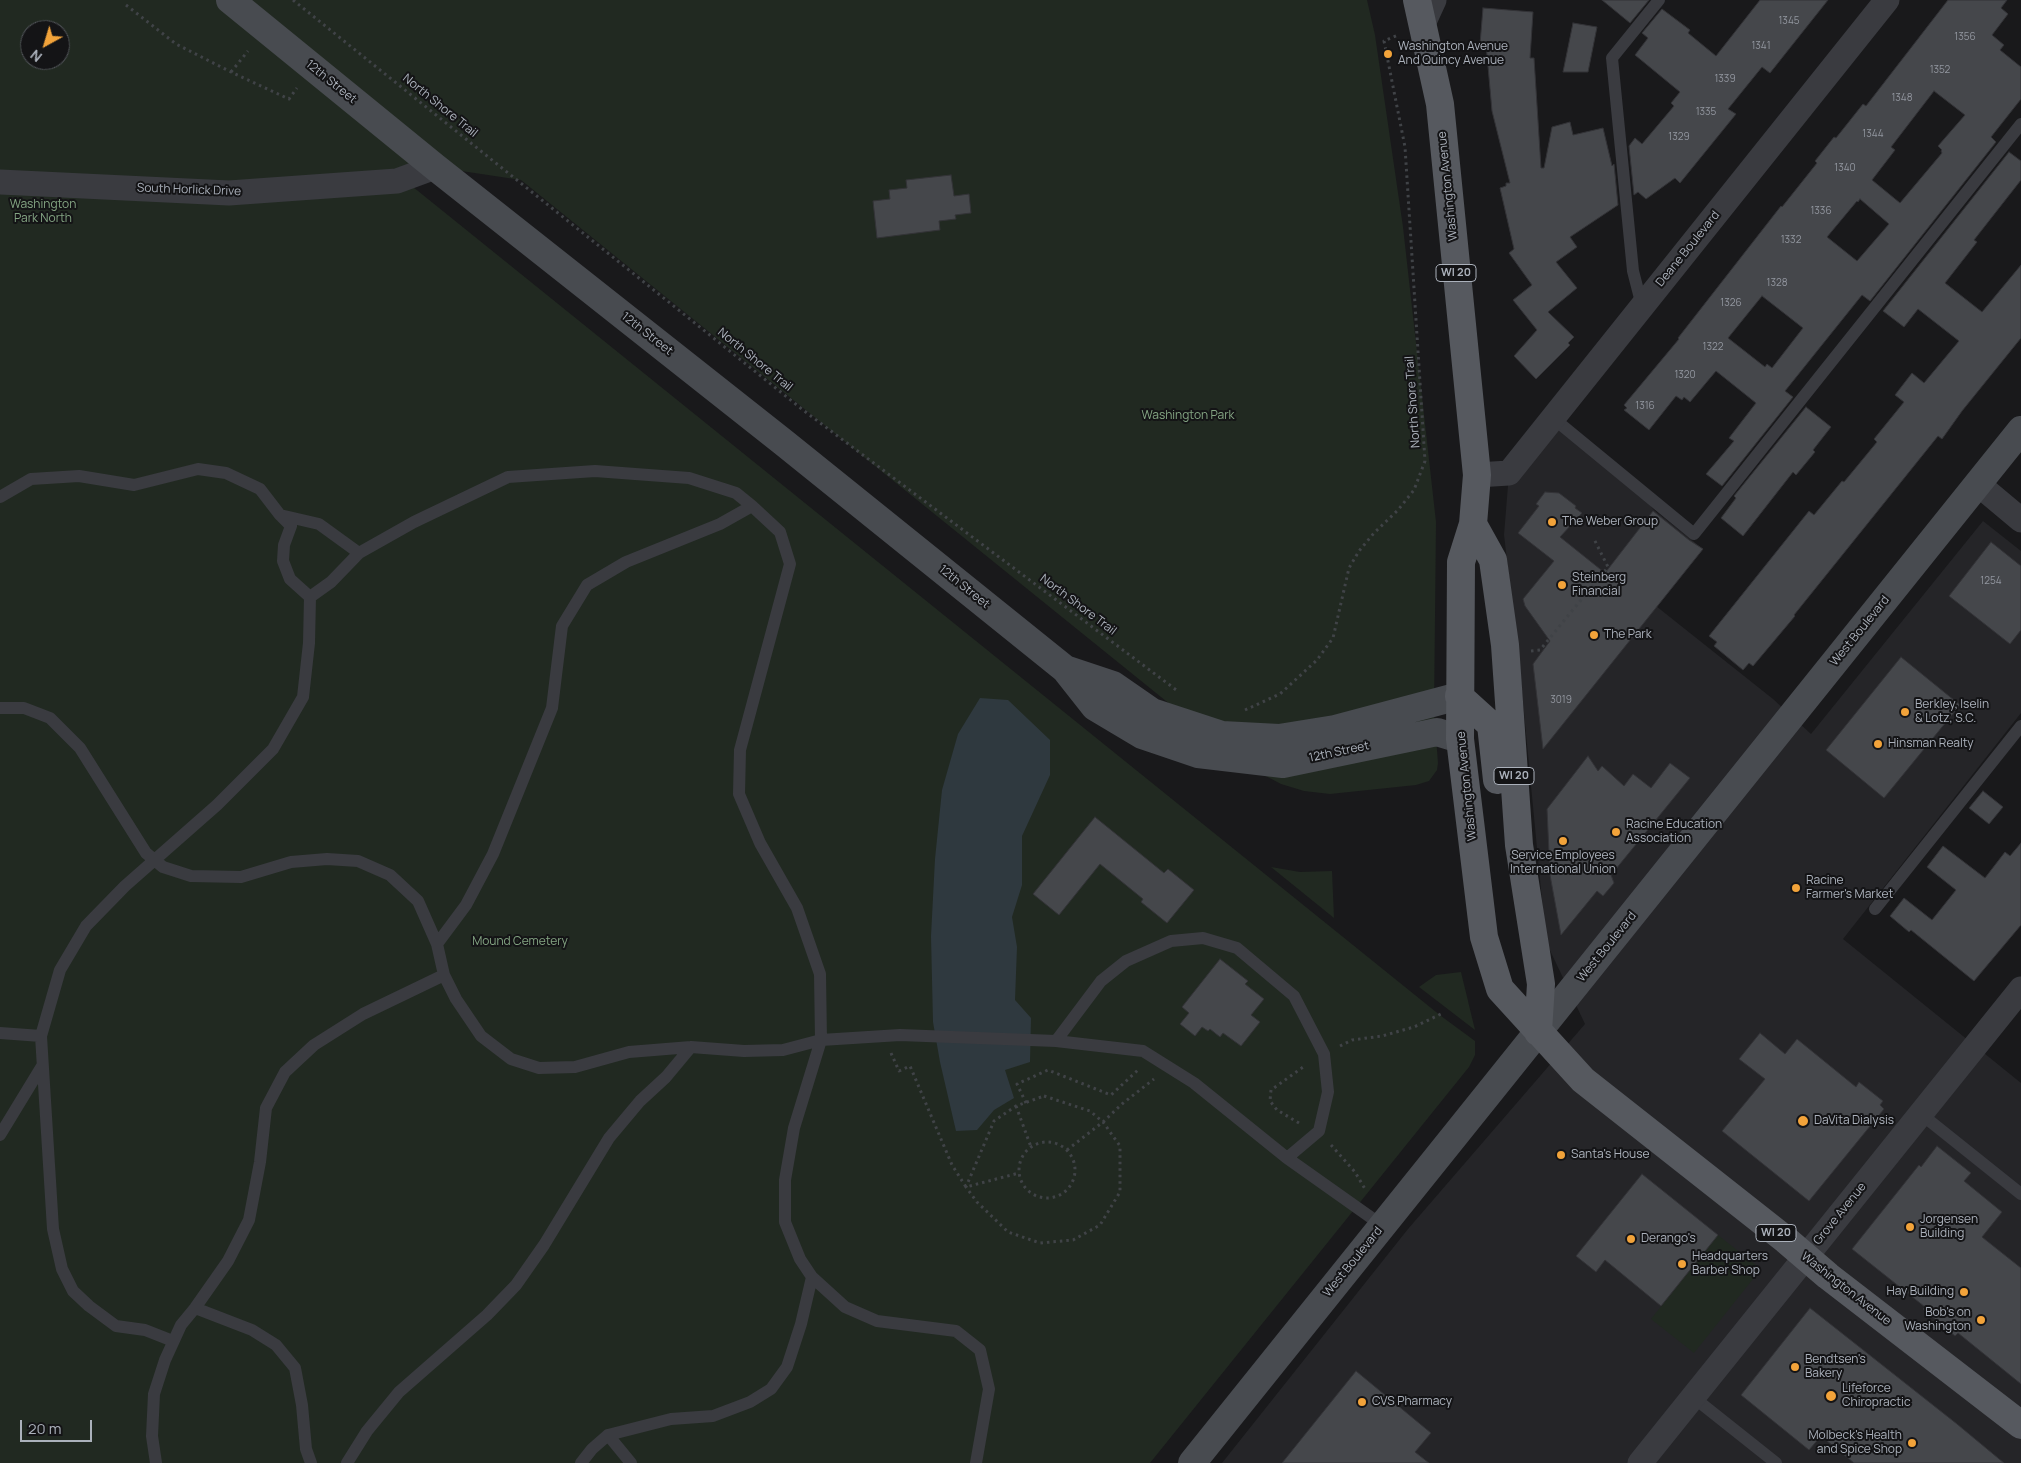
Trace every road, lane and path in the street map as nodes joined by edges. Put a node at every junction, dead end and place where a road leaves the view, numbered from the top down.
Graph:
1 (230, 0) edge
2 (293, 0) edge
3 (1659, 0) edge
4 (1887, 0) edge
5 (126, 5) dead end
6 (1424, 8) edge
7 (248, 51) dead end
8 (231, 72) junction
9 (297, 88) dead end
10 (2021, 124) edge
11 (435, 167) junction
12 (0, 182) edge
13 (1642, 307) junction
14 (1553, 418) junction
15 (2021, 430) edge
16 (1477, 475) junction
17 (1978, 484) junction
18 (0, 497) edge
19 (752, 506) junction
20 (280, 515) junction
21 (2021, 520) edge
22 (1473, 524) junction
23 (1594, 539) dead end
24 (359, 553) junction
25 (310, 598) junction
26 (1504, 645) junction
27 (1065, 669) junction
28 (1459, 696) junction
29 (1187, 698) dead end
30 (0, 708) edge
31 (1240, 712) dead end
32 (2021, 726) edge
33 (1460, 739) junction
34 (1519, 845) junction
35 (155, 860) junction
36 (1875, 909) dead end
37 (437, 944) junction
38 (444, 975) junction
39 (2021, 989) edge
40 (1538, 1032) junction
41 (0, 1033) edge
42 (40, 1036) junction
43 (821, 1040) junction
44 (1056, 1041) junction
45 (691, 1047) junction
46 (892, 1056) dead end
47 (42, 1066) junction
48 (1167, 1067) junction
49 (1152, 1080) junction
50 (1026, 1103) junction
51 (1016, 1106) junction
52 (1921, 1114) junction
53 (1104, 1122) junction
54 (0, 1135) edge
55 (1031, 1147) junction
56 (1067, 1150) junction
57 (1288, 1158) junction
58 (1019, 1173) junction
59 (966, 1186) junction
60 (2021, 1194) edge
61 (1383, 1226) junction
62 (1805, 1257) junction
63 (812, 1277) junction
64 (195, 1308) junction
65 (173, 1342) junction
66 (1693, 1397) junction
67 (2021, 1425) edge
68 (608, 1435) junction
69 (156, 1463) edge
70 (311, 1463) edge
71 (347, 1463) edge
72 (581, 1463) edge
73 (631, 1463) edge
74 (976, 1463) edge
75 (1192, 1463) edge
76 (1640, 1463) edge
77 (1776, 1463) edge

1 - 11 street, 12th Street
2 - 29 path, North Shore Trail
3 - 13 lane
4 - 13 street, Deane Boulevard
5 - 8 path
6 - 16 main road, Washington Avenue / WI 20
6 - 31 path, North Shore Trail
7 - 8 path
8 - 9 path
10 - 14 lane
11 - 12 street, South Horlick Drive
11 - 27 street, 12th Street
13 - 14 street, Deane Boulevard
14 - 16 street, Deane Boulevard
15 - 17 street, West Boulevard
16 - 22 main road, Washington Avenue / WI 20
17 - 21 street
17 - 40 street, West Boulevard
18 - 20 lane
19 - 24 lane
19 - 37 lane
19 - 43 lane
20 - 24 lane
20 - 25 lane
22 - 26 main road, WI 20
22 - 28 main road, Washington Avenue / WI 20
23 - 26 path
24 - 25 lane
25 - 35 lane
26 - 34 main road, WI 20
27 - 28 street, 12th Street
27 - 33 street, 12th Street
28 - 33 main road, Washington Avenue / WI 20
28 - 34 main road
30 - 35 lane
32 - 36 lane
33 - 40 main road, Washington Avenue / WI 20
34 - 40 main road, WI 20
35 - 37 lane
35 - 42 lane
37 - 38 lane
38 - 45 lane
38 - 64 lane
39 - 52 street, Grove Avenue
40 - 61 street, West Boulevard
40 - 62 main road, Washington Avenue / WI 20
41 - 42 lane
42 - 47 lane
43 - 44 lane
43 - 45 lane
43 - 63 lane
44 - 48 lane
44 - 57 lane
45 - 71 lane
46 - 59 path
47 - 54 lane
47 - 65 lane
48 - 49 path
48 - 57 lane
49 - 50 path
49 - 53 path
50 - 51 path
50 - 53 path
51 - 55 path
51 - 59 path
52 - 60 lane
52 - 62 street, Grove Avenue
53 - 56 path
53 - 59 path
55 - 56 path
55 - 58 path
56 - 58 path
57 - 61 lane
58 - 59 path
61 - 75 street, West Boulevard
62 - 66 street, Grove Avenue
62 - 67 main road, Washington Avenue / WI 20
63 - 68 lane
63 - 74 lane
64 - 65 lane
64 - 70 lane
65 - 69 lane
66 - 76 street, Grove Avenue
66 - 77 lane
68 - 72 lane
68 - 73 lane

